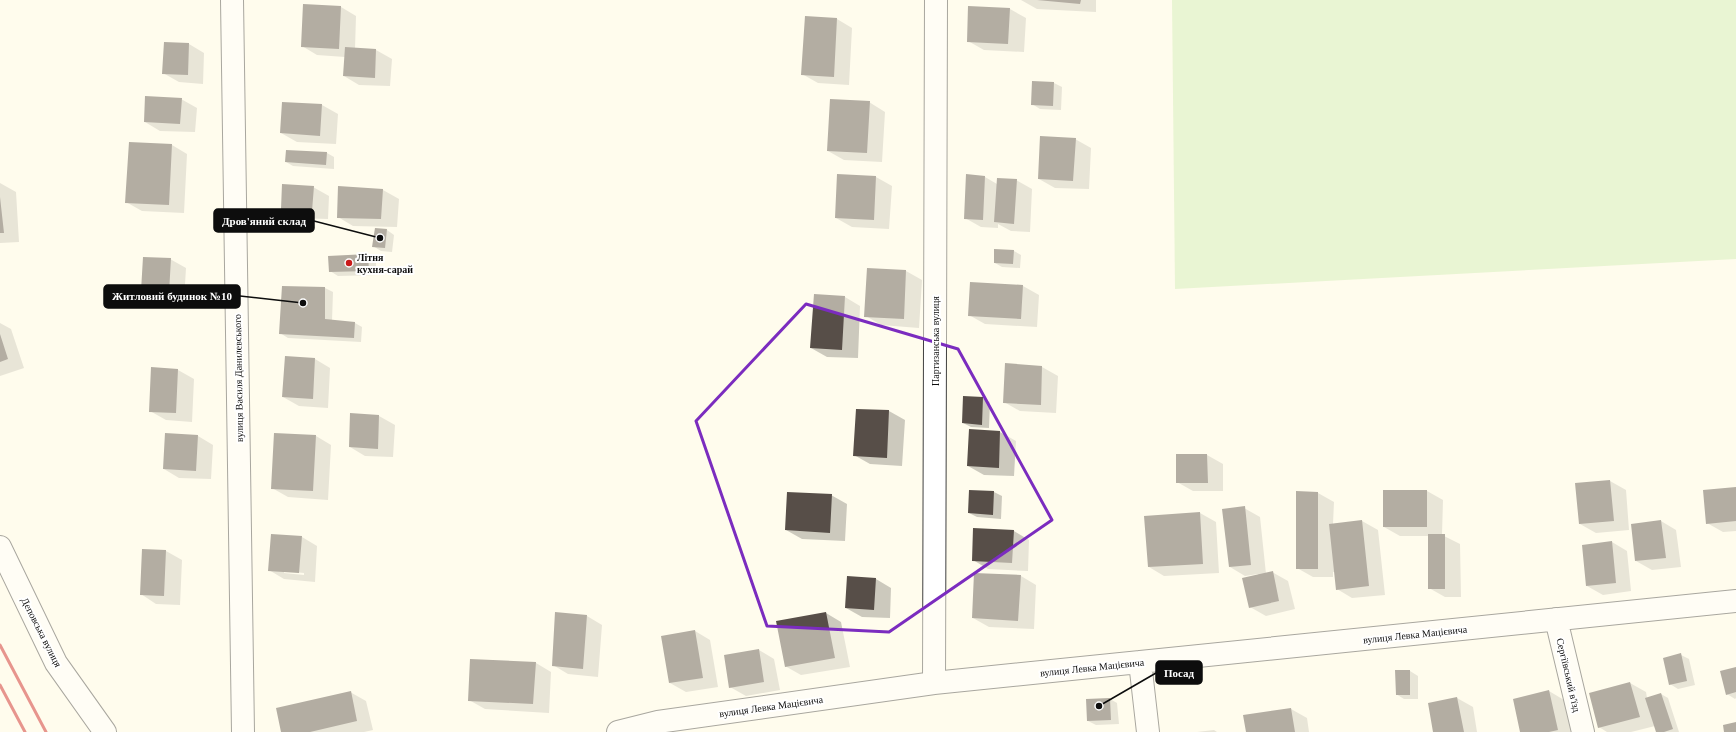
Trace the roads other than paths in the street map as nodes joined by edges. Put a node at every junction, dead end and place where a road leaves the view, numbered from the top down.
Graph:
1 (232, 0) edge
2 (936, 0) edge
3 (0, 547) edge
4 (1736, 601) edge
5 (1556, 619) junction
6 (1140, 662) junction
7 (934, 683) junction
8 (660, 727) edge
9 (105, 732) edge
10 (243, 732) edge
11 (618, 732) edge
12 (1148, 732) edge
13 (1583, 732) edge

1 - 10 street, вулиця Василя Данилевського
2 - 7 street, Партизанська вулиця
3 - 9 street, Деповська вулиця
4 - 5 street, вулиця Левка Мацієвича
5 - 6 street, вулиця Левка Мацієвича
5 - 13 street, Сергіївський в'їзд
6 - 7 street, вулиця Левка Мацієвича
6 - 12 street
7 - 8 street, вулиця Левка Мацієвича
8 - 11 street, вулиця Левка Мацієвича

